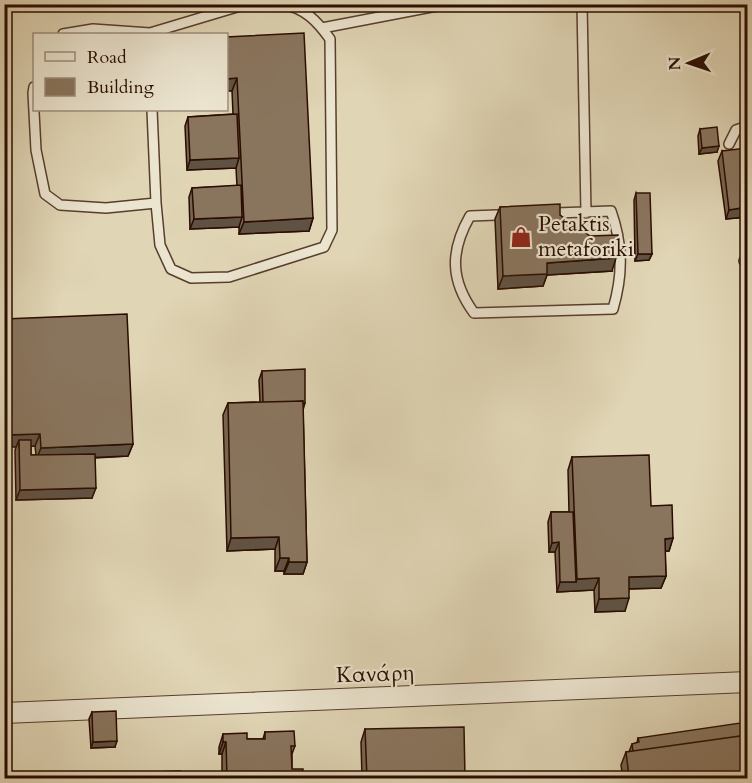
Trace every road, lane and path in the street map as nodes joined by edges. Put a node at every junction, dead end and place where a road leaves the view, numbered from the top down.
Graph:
1 (247, 4) edge
2 (282, 4) edge
3 (447, 4) edge
4 (582, 4) edge
5 (322, 27) junction
6 (69, 33) edge
7 (139, 33) edge
8 (153, 33) edge
9 (34, 111) edge
10 (152, 111) edge
11 (747, 126) edge
12 (729, 144) dead end
13 (156, 203) junction
14 (586, 213) junction
15 (747, 682) edge
16 (4, 713) edge

1 - 8 lane
2 - 5 lane
3 - 5 lane
4 - 14 lane
5 - 13 lane
6 - 7 lane
9 - 13 lane
10 - 13 lane
11 - 12 lane
14 - 14 lane
15 - 16 street, Κανάρη

